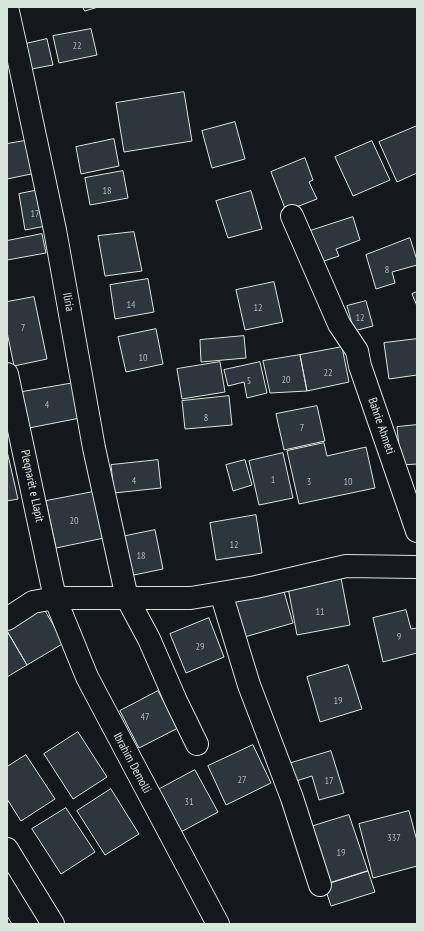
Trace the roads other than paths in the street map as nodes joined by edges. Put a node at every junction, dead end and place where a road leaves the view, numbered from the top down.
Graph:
1 (7, 7) edge
2 (292, 216) dead end
3 (7, 374) edge
4 (417, 531) edge
5 (417, 567) edge
6 (221, 593) junction
7 (55, 598) junction
8 (126, 598) junction
9 (7, 619) edge
10 (198, 744) dead end
11 (7, 849) edge
12 (320, 885) dead end
13 (53, 924) edge
14 (218, 924) edge

1 - 8 street, Iliria
2 - 4 street, Bahrie Ahmeti
3 - 7 street, Pleqnarët e Llapit
5 - 6 street
6 - 8 street
6 - 12 street
7 - 8 street
7 - 9 street
7 - 14 street, Ibrahim Demolli
8 - 10 street
11 - 13 street

